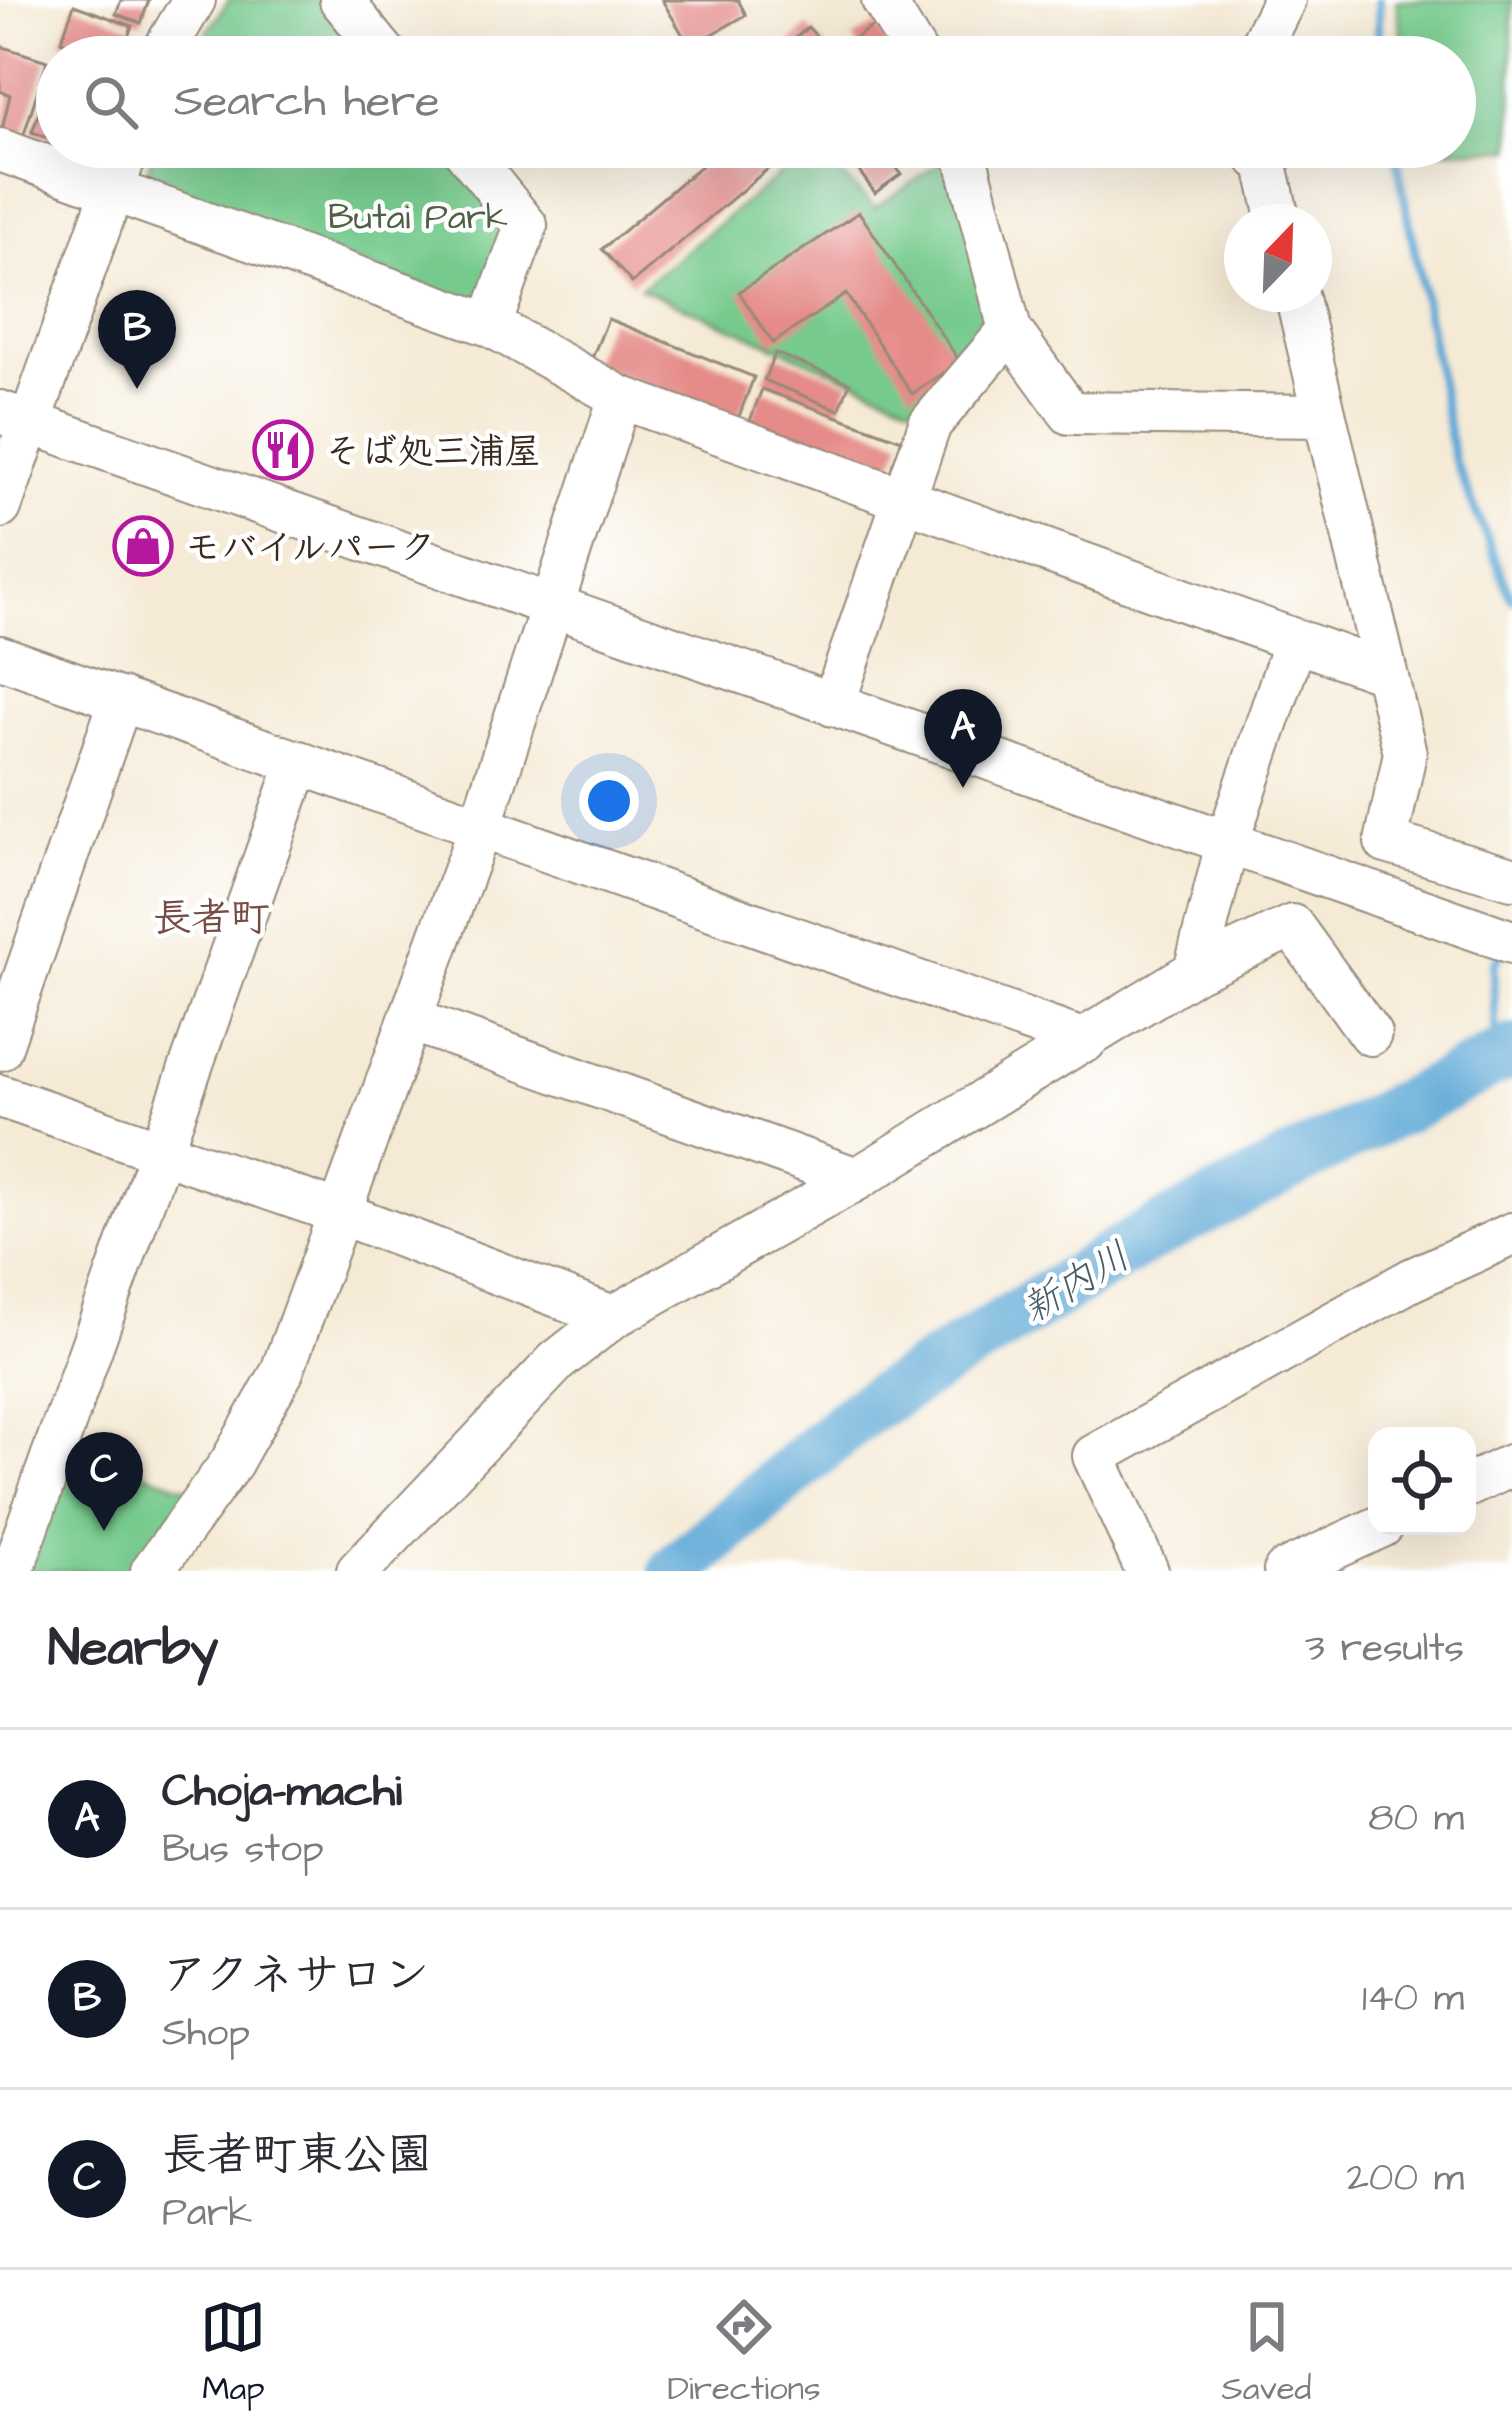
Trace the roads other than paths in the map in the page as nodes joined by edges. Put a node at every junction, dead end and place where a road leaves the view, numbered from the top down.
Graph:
1 (194, 0) edge
2 (341, 0) edge
3 (884, 0) edge
4 (1285, 0) edge
5 (173, 36) edge
6 (371, 36) edge
7 (905, 36) edge
8 (1266, 36) edge
9 (0, 150) edge
10 (36, 163) edge
11 (50, 168) edge
12 (120, 168) edge
13 (479, 168) edge
14 (968, 168) edge
15 (1267, 168) edge
16 (112, 190) junction
17 (1275, 204) edge
18 (1300, 312) edge
19 (490, 325) junction
20 (1010, 330) junction
21 (620, 397) junction
22 (1325, 416) junction
23 (15, 418) edge
24 (905, 500) junction
25 (0, 507) edge
26 (550, 606) junction
27 (1295, 641) junction
28 (0, 657) edge
29 (1383, 672) junction
30 (121, 699) junction
31 (833, 705) junction
32 (298, 762) junction
33 (480, 826) junction
34 (1228, 841) junction
35 (1512, 878) edge
36 (1512, 942) edge
37 (1195, 971) junction
38 (411, 1020) junction
39 (1370, 1034) dead end
40 (1085, 1041) junction
41 (0, 1049) edge
42 (0, 1096) edge
43 (162, 1152) junction
44 (857, 1179) junction
45 (340, 1213) junction
46 (1512, 1234) edge
47 (613, 1317) junction
48 (1512, 1466) edge
49 (1476, 1482) edge
50 (1368, 1532) edge
51 (12, 1571) edge
52 (152, 1571) edge
53 (358, 1571) edge
54 (1147, 1571) edge
55 (1285, 1571) edge

1 - 5 street
2 - 6 street
3 - 7 street
4 - 8 street
9 - 10 street
11 - 16 street
12 - 16 street
13 - 19 street
14 - 20 street
15 - 17 street
16 - 19 street
16 - 23 street
18 - 22 street
19 - 21 street
20 - 22 street
20 - 24 street
21 - 24 street
21 - 26 street
22 - 29 street
23 - 25 street
23 - 26 street
24 - 27 street
24 - 31 street
26 - 31 street
26 - 33 street
27 - 29 street
27 - 34 street
28 - 30 street
29 - 35 street
30 - 32 street
30 - 41 street
31 - 34 street
32 - 33 street
32 - 43 street
33 - 38 street
33 - 40 street
34 - 36 street
34 - 37 street
37 - 39 street
37 - 40 street
38 - 44 street
38 - 45 street
40 - 44 street
42 - 43 street
43 - 45 street
43 - 51 street
44 - 47 street
45 - 47 street
45 - 52 street
46 - 54 street
47 - 53 street
48 - 49 street
50 - 55 street

